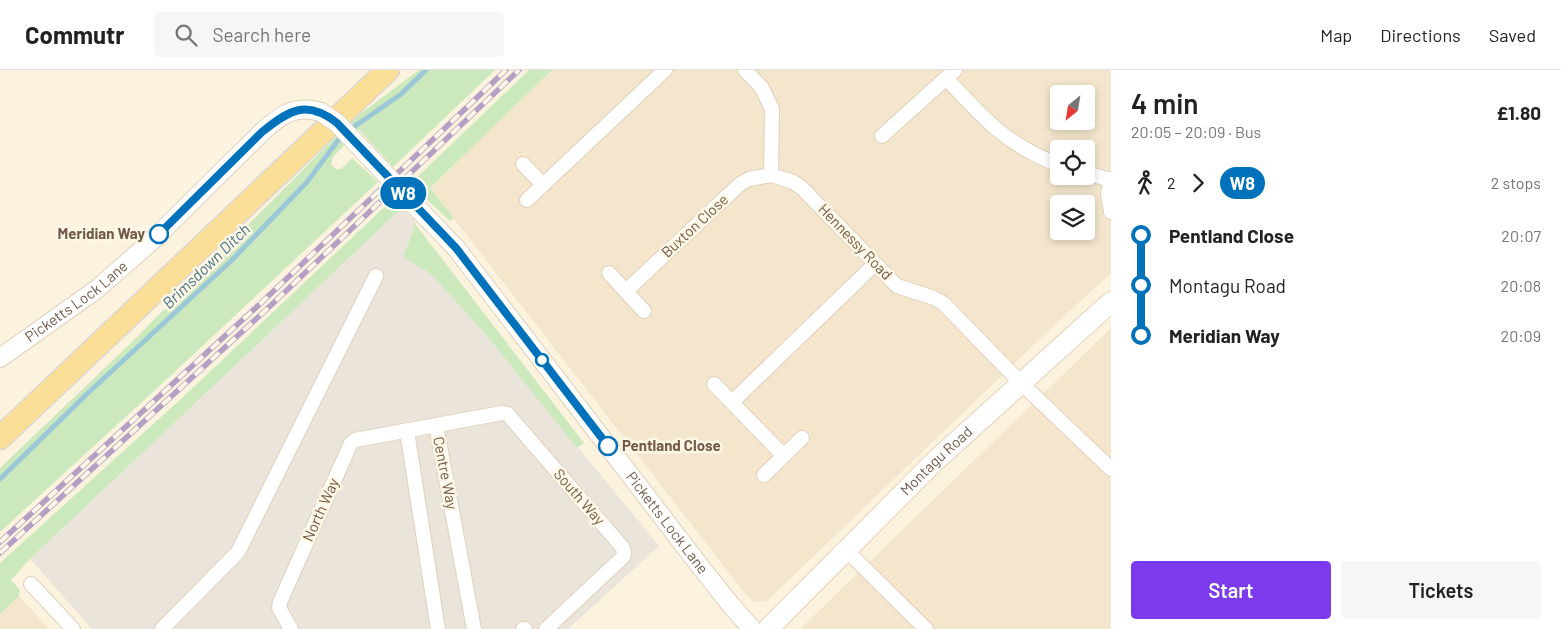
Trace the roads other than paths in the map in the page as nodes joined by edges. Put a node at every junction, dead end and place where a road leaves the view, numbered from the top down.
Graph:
1 (388, 70) edge
2 (664, 70) edge
3 (746, 70) edge
4 (950, 74) edge
5 (882, 136) dead end
6 (1050, 161) edge
7 (523, 164) dead end
8 (771, 175) junction
9 (1095, 176) edge
10 (1111, 180) edge
11 (543, 185) junction
12 (527, 200) dead end
13 (1111, 212) edge
14 (876, 264) junction
15 (609, 274) dead end
16 (376, 276) dead end
17 (626, 291) junction
18 (1111, 302) edge
19 (644, 311) dead end
20 (0, 358) edge
21 (714, 384) dead end
22 (1022, 384) junction
23 (732, 402) junction
24 (436, 425) junction
25 (407, 431) junction
26 (0, 438) edge
27 (802, 438) dead end
28 (784, 456) junction
29 (1111, 469) edge
30 (764, 475) dead end
31 (847, 551) junction
32 (31, 584) dead end
33 (73, 629) edge
34 (162, 629) edge
35 (291, 629) edge
36 (438, 629) edge
37 (474, 629) edge
38 (546, 629) edge
39 (752, 629) edge
40 (768, 629) edge
41 (926, 629) edge

1 - 26 main road
2 - 11 street
3 - 8 street
4 - 5 street
4 - 6 street
7 - 11 street
8 - 14 street, Hennessy Road
8 - 17 street, Buxton Close
9 - 10 street
10 - 13 street
11 - 12 street
14 - 22 street, Hennessy Road
14 - 23 street
15 - 17 street
16 - 34 street
17 - 19 street
18 - 22 main road, Montagu Road
20 - 39 street, Picketts Lock Lane, bridge
21 - 23 street
22 - 29 street, Hennessy Road
22 - 31 main road, Montagu Road
23 - 28 street
24 - 25 street, Centre Way
24 - 37 street, Centre Way
24 - 38 street, South Way
25 - 35 street, North Way
25 - 36 street, Centre Way
27 - 28 street
28 - 30 street
31 - 40 main road, Montagu Road
31 - 41 street
32 - 33 street

